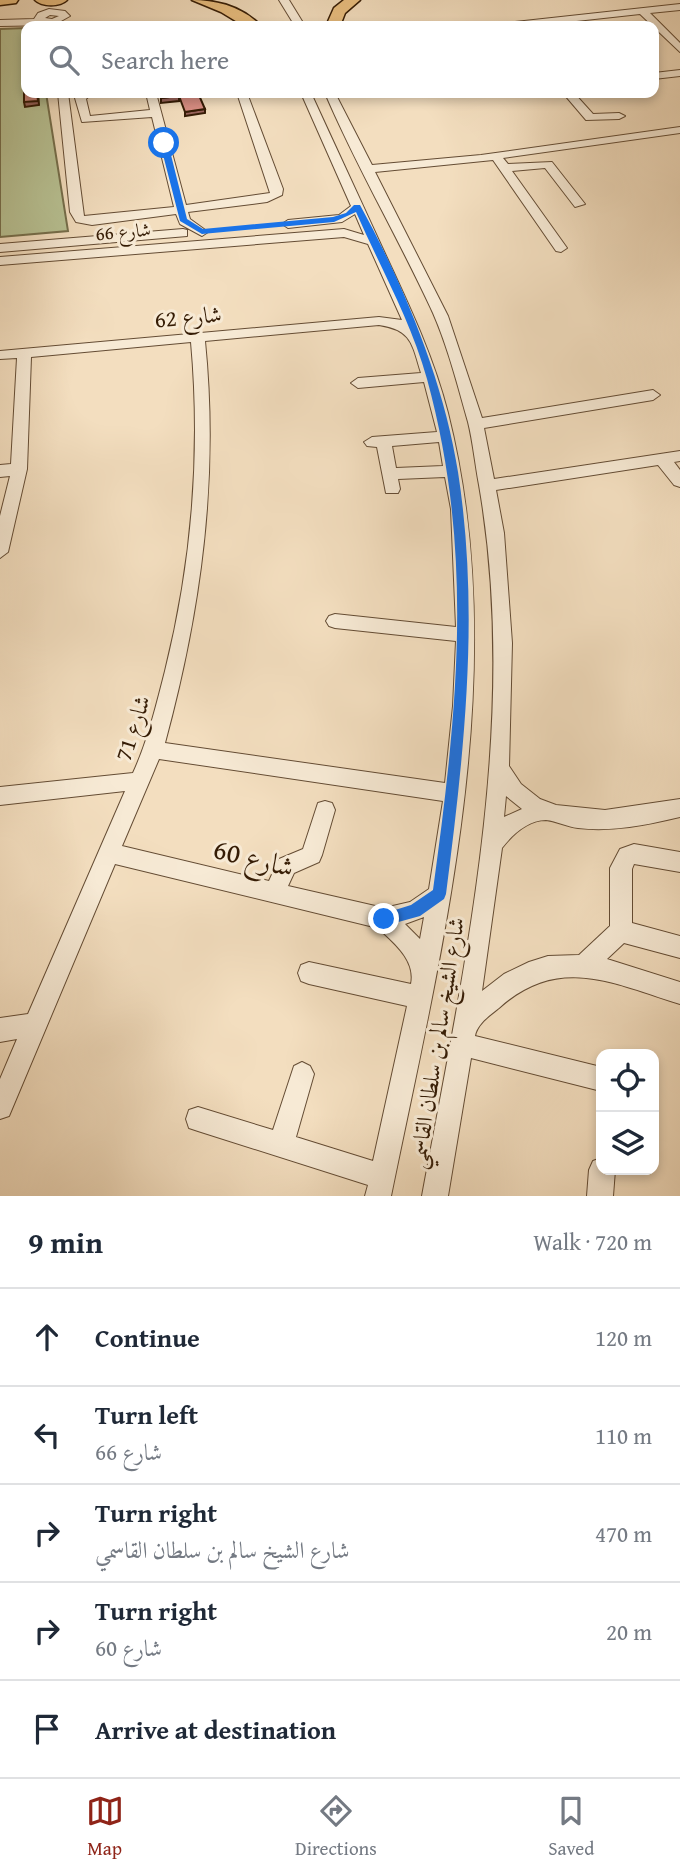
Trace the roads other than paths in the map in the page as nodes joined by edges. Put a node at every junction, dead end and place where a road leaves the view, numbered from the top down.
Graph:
1 (11, 0) edge
2 (60, 0) edge
3 (199, 0) edge
4 (282, 0) edge
5 (353, 0) edge
6 (0, 1) edge
7 (680, 7) edge
8 (642, 11) junction
9 (48, 19) edge
10 (26, 21) edge
11 (246, 21) edge
12 (291, 21) edge
13 (297, 21) edge
14 (335, 21) edge
15 (555, 21) edge
16 (652, 21) edge
17 (659, 28) edge
18 (680, 49) edge
19 (680, 73) edge
20 (659, 75) edge
21 (64, 98) edge
22 (80, 98) edge
23 (152, 98) edge
24 (244, 98) edge
25 (308, 98) edge
26 (332, 98) edge
27 (572, 98) edge
28 (156, 113) junction
29 (619, 116) dead end
30 (680, 130) edge
31 (667, 131) junction
32 (588, 141) junction
33 (680, 145) edge
34 (496, 156) junction
35 (601, 157) dead end
36 (505, 168) junction
37 (366, 169) junction
38 (579, 204) dead end
39 (357, 207) junction
40 (182, 215) junction
41 (317, 222) junction
42 (202, 232) junction
43 (169, 234) junction
44 (298, 236) junction
45 (373, 241) junction
46 (0, 248) edge
47 (561, 248) dead end
48 (0, 261) edge
49 (401, 300) junction
50 (379, 321) junction
51 (416, 334) junction
52 (198, 338) junction
53 (24, 353) junction
54 (0, 355) edge
55 (431, 377) junction
56 (358, 383) dead end
57 (653, 395) dead end
58 (477, 424) junction
59 (446, 436) junction
60 (680, 456) edge
61 (662, 459) junction
62 (19, 469) junction
63 (0, 471) edge
64 (453, 471) junction
65 (680, 481) edge
66 (490, 485) junction
67 (0, 552) edge
68 (335, 621) dead end
69 (464, 635) junction
70 (153, 750) junction
71 (500, 769) junction
72 (140, 781) junction
73 (453, 793) junction
74 (0, 796) edge
75 (680, 808) edge
76 (325, 810) dead end
77 (544, 812) junction
78 (494, 843) junction
79 (109, 853) junction
80 (680, 862) edge
81 (274, 893) junction
82 (439, 894) junction
83 (384, 919) junction
84 (621, 931) junction
85 (680, 947) edge
86 (584, 964) junction
87 (309, 973) dead end
88 (423, 986) junction
89 (680, 993) edge
90 (35, 1025) junction
91 (0, 1030) edge
92 (464, 1033) junction
93 (302, 1074) dead end
94 (596, 1077) edge
95 (0, 1107) edge
96 (198, 1119) dead end
97 (281, 1146) junction
98 (602, 1175) edge
99 (380, 1186) edge
100 (435, 1196) edge
101 (600, 1196) edge

1 - 6 highway
2 - 9 highway
3 - 11 highway
4 - 12 street
4 - 13 street
5 - 14 highway
7 - 8 street
8 - 15 street
8 - 16 street
9 - 10 street
17 - 18 street
19 - 20 street
21 - 40 street
22 - 28 street
23 - 28 street
24 - 40 street
25 - 39 street, شارع الشيخ سالم بن سلطان القاسمي
26 - 37 street, شارع الشيخ سالم بن سلطان القاسمي
27 - 29 street
28 - 40 street
30 - 31 street
31 - 32 street
31 - 33 street
32 - 34 street
32 - 35 street
34 - 36 street
34 - 37 street
36 - 38 street
36 - 47 street
37 - 58 street, شارع الشيخ سالم بن سلطان القاسمي
39 - 41 street, شارع 66
39 - 45 street, شارع الشيخ سالم بن سلطان القاسمي
40 - 42 street
40 - 43 street
41 - 42 street, شارع 66
41 - 44 street
42 - 43 street, شارع 66
43 - 46 street, شارع 66
44 - 45 street, شارع 66
44 - 48 street, شارع 66
45 - 49 street, شارع الشيخ سالم بن سلطان القاسمي
49 - 50 street
49 - 51 street, شارع الشيخ سالم بن سلطان القاسمي
50 - 51 street, شارع 62
50 - 52 street, شارع 62
51 - 55 street, شارع الشيخ سالم بن سلطان القاسمي
52 - 53 street, شارع 62
52 - 70 street, شارع 71
53 - 54 street, شارع 62
53 - 62 street
55 - 56 street
55 - 59 street, شارع الشيخ سالم بن سلطان القاسمي
57 - 58 street
58 - 66 street, شارع الشيخ سالم بن سلطان القاسمي
59 - 64 street, شارع الشيخ سالم بن سلطان القاسمي
59 - 64 street
60 - 61 street
61 - 65 street
61 - 66 street
62 - 63 street
62 - 67 street
64 - 69 street, شارع الشيخ سالم بن سلطان القاسمي
66 - 71 street, شارع الشيخ سالم بن سلطان القاسمي
68 - 69 street
69 - 73 street, شارع الشيخ سالم بن سلطان القاسمي
70 - 72 street, شارع 71
70 - 73 street
71 - 77 street
71 - 78 street, شارع الشيخ سالم بن سلطان القاسمي
72 - 74 street
72 - 79 street, شارع 71
73 - 82 street, شارع الشيخ سالم بن سلطان القاسمي
75 - 77 street
76 - 81 street
77 - 78 street
78 - 92 street, شارع الشيخ سالم بن سلطان القاسمي
79 - 81 street, شارع 60
79 - 90 street, شارع 71
80 - 84 street
81 - 83 street, شارع 60
82 - 83 street, شارع 60
82 - 88 street, شارع الشيخ سالم بن سلطان القاسمي
83 - 88 street, شارع 60
84 - 85 street
84 - 86 street
86 - 89 street
86 - 92 street
87 - 88 street
88 - 99 street, شارع الشيخ سالم بن سلطان القاسمي
90 - 91 street
90 - 95 street, شارع 71
92 - 94 street
92 - 100 street, شارع الشيخ سالم بن سلطان القاسمي
93 - 97 street
96 - 97 street
97 - 99 street
98 - 101 street

